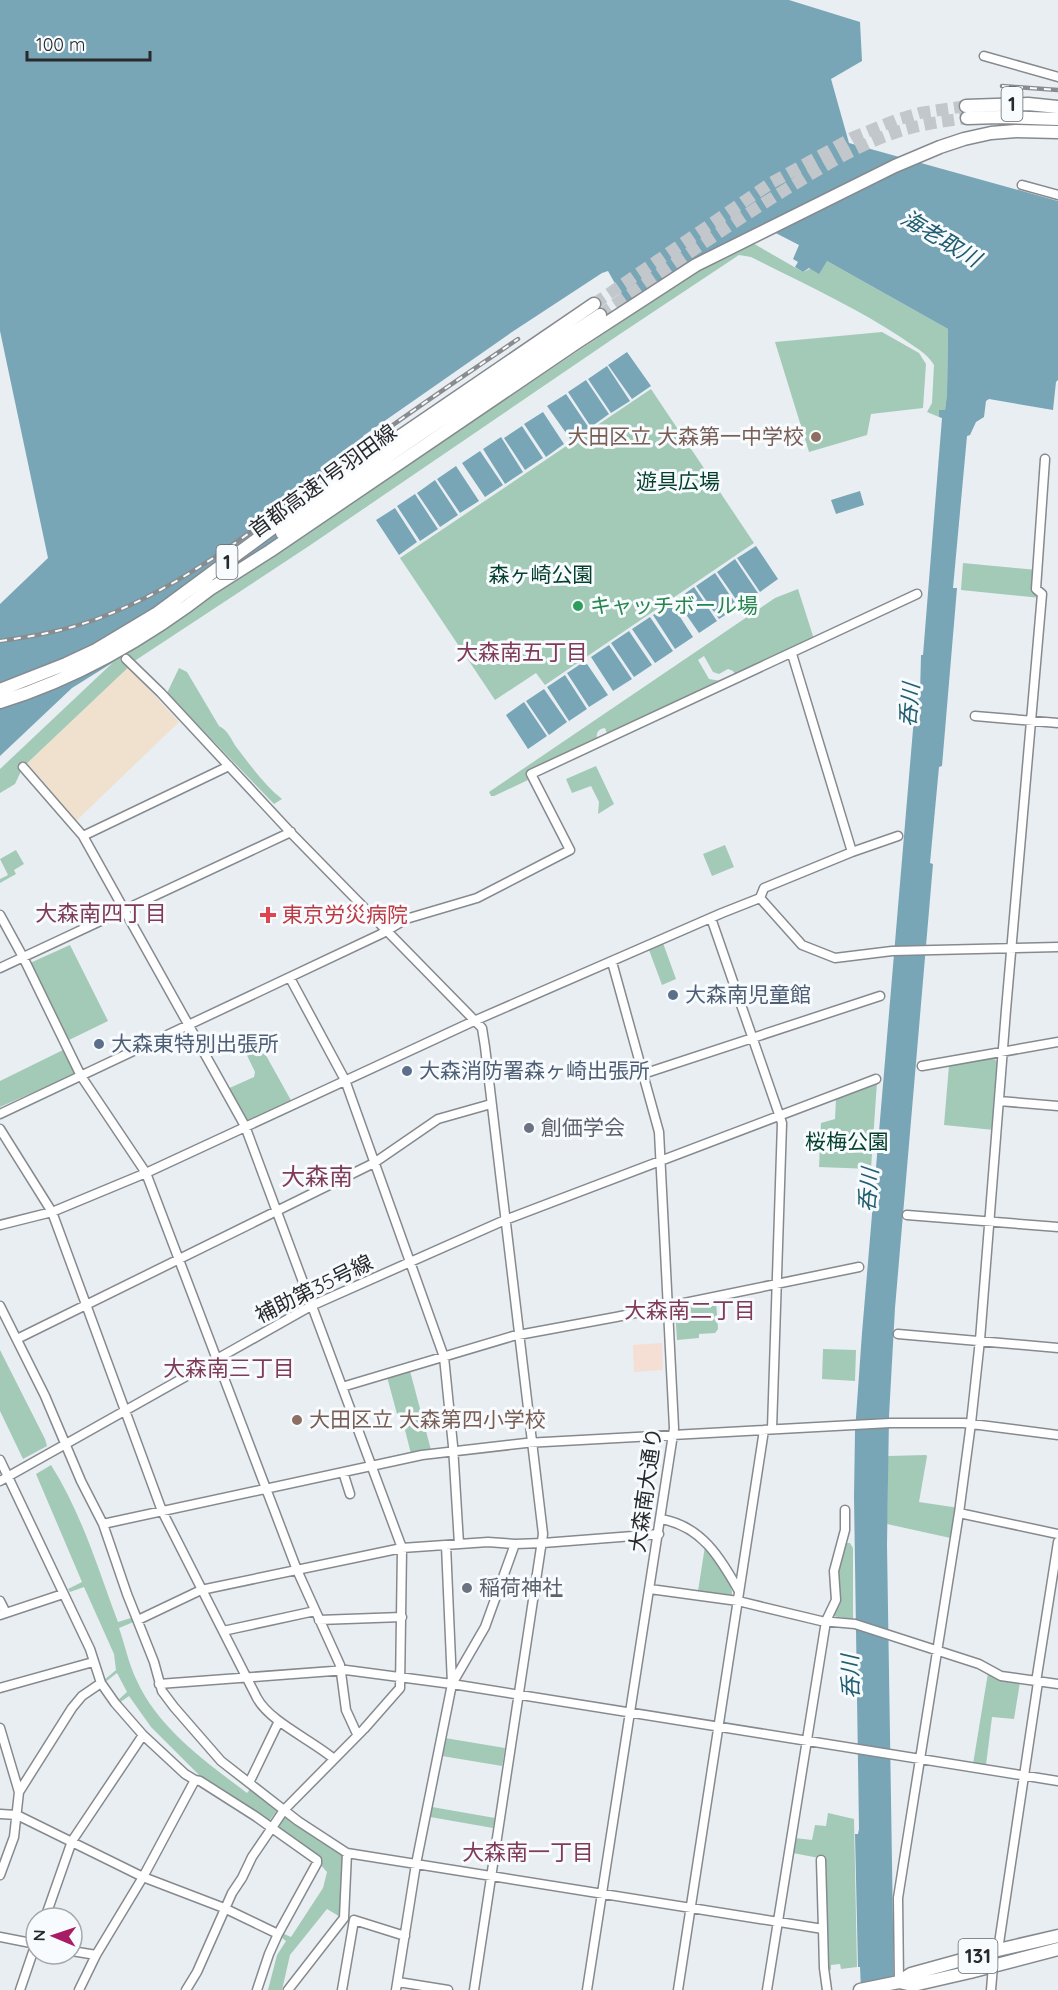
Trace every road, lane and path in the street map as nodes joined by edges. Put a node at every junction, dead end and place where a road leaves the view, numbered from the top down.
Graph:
1 (984, 56) dead end
2 (1058, 77) edge
3 (1058, 107) edge
4 (1058, 119) edge
5 (1058, 132) edge
6 (1022, 185) dead end
7 (1058, 195) edge
8 (597, 310) tunnel mouth
9 (442, 413) junction
10 (1045, 459) dead end
11 (207, 591) junction
12 (917, 594) dead end
13 (792, 654) junction
14 (126, 659) dead end
15 (0, 690) edge
16 (0, 702) edge
17 (975, 716) dead end
18 (1032, 721) junction
19 (1058, 723) edge
20 (229, 766) junction
21 (23, 767) dead end
22 (291, 832) junction
23 (83, 836) junction
24 (898, 836) dead end
25 (852, 852) junction
26 (760, 898) junction
27 (125, 910) junction
28 (0, 915) edge
29 (711, 918) junction
30 (388, 931) junction
31 (1058, 947) edge
32 (1011, 948) junction
33 (23, 957) junction
34 (612, 962) junction
35 (0, 968) edge
36 (290, 978) junction
37 (880, 996) dead end
38 (474, 1021) junction
39 (189, 1025) junction
40 (753, 1038) junction
41 (1058, 1042) edge
42 (1003, 1052) junction
43 (922, 1066) dead end
44 (643, 1074) junction
45 (81, 1076) junction
46 (876, 1079) dead end
47 (345, 1080) junction
48 (999, 1101) junction
49 (491, 1104) junction
50 (1058, 1106) edge
51 (0, 1114) edge
52 (780, 1115) junction
53 (246, 1126) junction
54 (0, 1129) edge
55 (659, 1161) junction
56 (374, 1163) junction
57 (146, 1173) junction
58 (276, 1211) junction
59 (52, 1212) junction
60 (907, 1215) dead end
61 (505, 1220) junction
62 (990, 1221) junction
63 (0, 1225) edge
64 (1058, 1227) edge
65 (179, 1259) junction
66 (409, 1262) junction
67 (860, 1267) dead end
68 (777, 1284) junction
69 (87, 1304) junction
70 (0, 1306) edge
71 (311, 1306) junction
72 (668, 1306) junction
73 (898, 1334) dead end
74 (519, 1335) junction
75 (17, 1339) junction
76 (980, 1340) junction
77 (1058, 1348) edge
78 (444, 1357) junction
79 (216, 1360) junction
80 (342, 1387) junction
81 (124, 1411) junction
82 (971, 1423) junction
83 (768, 1430) junction
84 (674, 1435) junction
85 (1058, 1435) edge
86 (532, 1443) junction
87 (65, 1445) junction
88 (453, 1452) junction
89 (0, 1460) edge
90 (372, 1465) junction
91 (343, 1472) junction
92 (4, 1479) edge
93 (266, 1489) junction
94 (350, 1494) dead end
95 (845, 1510) dead end
96 (162, 1511) junction
97 (959, 1513) junction
98 (661, 1520) junction
99 (103, 1524) junction
100 (1058, 1533) edge
101 (659, 1534) junction
102 (1058, 1542) edge
103 (543, 1543) junction
104 (459, 1544) junction
105 (515, 1544) junction
106 (446, 1545) junction
107 (402, 1548) junction
108 (297, 1570) junction
109 (650, 1589) junction
110 (201, 1590) junction
111 (739, 1591) junction
112 (63, 1594) junction
113 (0, 1601) edge
114 (738, 1601) junction
115 (315, 1611) junction
116 (3, 1614) edge
117 (402, 1617) junction
118 (138, 1620) junction
119 (319, 1620) junction
120 (826, 1621) junction
121 (223, 1630) junction
122 (936, 1650) junction
123 (93, 1662) junction
124 (343, 1670) junction
125 (247, 1678) junction
126 (401, 1678) junction
127 (1037, 1682) junction
128 (101, 1683) junction
129 (159, 1684) junction
130 (452, 1684) junction
131 (1058, 1684) edge
132 (0, 1688) edge
133 (519, 1695) junction
134 (630, 1713) junction
135 (279, 1721) junction
136 (718, 1727) junction
137 (0, 1728) edge
138 (357, 1734) junction
139 (142, 1735) junction
140 (807, 1741) junction
141 (334, 1759) junction
142 (919, 1759) junction
143 (1025, 1775) junction
144 (195, 1780) junction
145 (1058, 1781) edge
146 (249, 1783) junction
147 (19, 1792) junction
148 (283, 1812) junction
149 (0, 1814) edge
150 (17, 1815) junction
151 (272, 1827) junction
152 (72, 1841) junction
153 (347, 1853) junction
154 (821, 1860) dead end
155 (416, 1864) junction
156 (0, 1875) edge
157 (491, 1876) junction
158 (143, 1877) junction
159 (602, 1894) junction
160 (49, 1906) edge
161 (224, 1908) junction
162 (690, 1908) junction
163 (344, 1918) junction
164 (354, 1920) junction
165 (778, 1922) junction
166 (823, 1929) junction
167 (278, 1934) junction
168 (405, 1936) junction
169 (1058, 1936) edge
170 (0, 1937) edge
171 (24, 1941) edge
172 (1058, 1949) edge
173 (998, 1950) junction
174 (84, 1953) edge
175 (96, 1955) junction
176 (28, 1966) edge
177 (993, 1966) junction
178 (897, 1982) junction
179 (397, 1986) edge
180 (20, 1990) edge
181 (79, 1990) edge
182 (186, 1990) edge
183 (257, 1990) edge
184 (288, 1990) edge
185 (342, 1990) edge
186 (448, 1990) edge
187 (474, 1990) edge
188 (587, 1990) edge
189 (678, 1990) edge
190 (767, 1990) edge
191 (827, 1990) edge
192 (860, 1990) edge
193 (991, 1990) edge

1 - 2 street
3 - 4 highway, 1
5 - 11 highway
6 - 7 street
8 - 9 highway, 首都高速1号羽田線 / 1
9 - 11 highway, 首都高速1号羽田線 / 1
9 - 15 highway, 首都高速1号羽田線 / 1
10 - 18 street
11 - 16 highway, 首都高速1号羽田線 / 1
12 - 13 street
13 - 25 street
13 - 30 street
14 - 20 street
17 - 18 street
18 - 19 street
18 - 32 street
20 - 22 street
20 - 23 street
21 - 23 street
22 - 27 street
22 - 30 street
23 - 27 street
24 - 25 street
25 - 26 street
26 - 29 street
26 - 32 street
27 - 33 street
27 - 39 street
28 - 33 street
29 - 34 street
29 - 40 street
30 - 36 street
30 - 38 street
31 - 32 street
32 - 42 street
33 - 35 street
33 - 45 street
34 - 38 street
34 - 44 street, 大森南大通り
36 - 39 street
36 - 47 street
37 - 40 street
38 - 47 street
38 - 49 street
39 - 45 street
39 - 53 street
40 - 44 street
40 - 52 street
41 - 42 street
42 - 43 street
42 - 48 street
44 - 55 street, 大森南大通り
45 - 51 street
45 - 57 street
46 - 52 street, 補助第35号線
47 - 53 street
47 - 56 street
48 - 50 street
48 - 62 street
49 - 56 street
49 - 61 street
52 - 55 street, 補助第35号線
52 - 68 street
53 - 57 street
53 - 58 street
54 - 59 street
55 - 61 street, 補助第35号線
55 - 72 street, 大森南大通り
56 - 58 street
56 - 66 street
57 - 59 street
57 - 65 street
58 - 65 street
58 - 71 street
59 - 63 street
59 - 69 street
60 - 62 street
61 - 66 street, 補助第35号線
61 - 74 street
62 - 64 street
62 - 76 street
65 - 69 street
65 - 79 street
66 - 71 street, 補助第35号線
66 - 78 street
67 - 68 street
68 - 72 street
68 - 83 street
69 - 75 street
69 - 81 street
70 - 75 street
71 - 79 street, 補助第35号線
71 - 80 street
72 - 74 street
72 - 84 street, 大森南大通り
73 - 76 street
74 - 78 street
74 - 86 street
75 - 87 street
76 - 77 street
76 - 82 street
78 - 80 street
78 - 88 street
79 - 81 street, 補助第35号線
79 - 93 street
80 - 90 street
81 - 87 street, 補助第35号線
81 - 96 street
82 - 83 street
82 - 85 street
82 - 97 street
83 - 84 street
83 - 111 street
84 - 86 street
84 - 98 street, 大森南大通り
86 - 88 street
86 - 103 street
87 - 92 street, 補助第35号線
87 - 99 street
88 - 90 street
88 - 104 street
89 - 92 street
90 - 91 street
90 - 107 street
91 - 93 street
91 - 94 street
92 - 112 street
93 - 96 street
93 - 108 street
95 - 120 street
96 - 99 street
96 - 110 street
97 - 100 street
97 - 122 street
98 - 101 street, 大森南大通り
98 - 111 street
99 - 118 street
101 - 103 street
101 - 109 street, 大森南大通り
102 - 127 street
103 - 105 street
103 - 133 street
104 - 105 street
104 - 106 street
105 - 130 street
106 - 107 street
106 - 130 street
107 - 108 street
107 - 117 street
108 - 110 street
108 - 115 street
109 - 114 street
109 - 134 street, 大森南大通り
110 - 118 street
110 - 121 street
111 - 114 street
112 - 116 street
112 - 123 street
113 - 116 street
114 - 120 street
114 - 136 street
115 - 119 street
115 - 121 street
117 - 119 street
117 - 126 street
118 - 129 street
119 - 124 street
120 - 122 street
120 - 140 street
121 - 125 street
122 - 127 street
122 - 142 street
123 - 128 street
123 - 132 street
124 - 125 street
124 - 126 street
124 - 138 street
125 - 129 street
125 - 135 street
126 - 130 street
126 - 138 street
127 - 131 street
127 - 143 street
128 - 139 street
128 - 147 street
129 - 146 street
130 - 133 street
130 - 155 street
133 - 134 street
133 - 157 street
134 - 136 street
134 - 159 street, 大森南大通り
135 - 141 street
135 - 146 street
136 - 140 street
136 - 162 street
137 - 147 street
138 - 141 street
139 - 144 street
139 - 152 street
140 - 142 street
140 - 165 street
141 - 148 street
142 - 143 street
142 - 178 street
143 - 145 street
143 - 173 street
144 - 151 street
144 - 158 street
146 - 148 street
147 - 150 street
148 - 151 street
148 - 153 street
149 - 150 street
150 - 152 street
150 - 156 street
151 - 161 street
151 - 167 street
152 - 158 street
152 - 160 street
153 - 155 street
153 - 163 street
154 - 166 street
155 - 157 street
155 - 168 street
157 - 159 street
157 - 187 street
158 - 161 street
158 - 175 street
159 - 162 street
159 - 188 street, 大森南大通り
161 - 167 street
161 - 182 street
162 - 165 street
162 - 189 street
163 - 164 street
163 - 184 street
164 - 168 street
164 - 185 street
165 - 166 street
165 - 190 street
166 - 191 street
167 - 183 street
168 - 179 street
169 - 173 highway, 131
170 - 171 street
172 - 177 highway, 131
173 - 178 highway, 131
174 - 175 street
175 - 181 street
176 - 180 street
177 - 178 highway, 131
177 - 193 street
178 - 192 highway, 131
179 - 186 street

